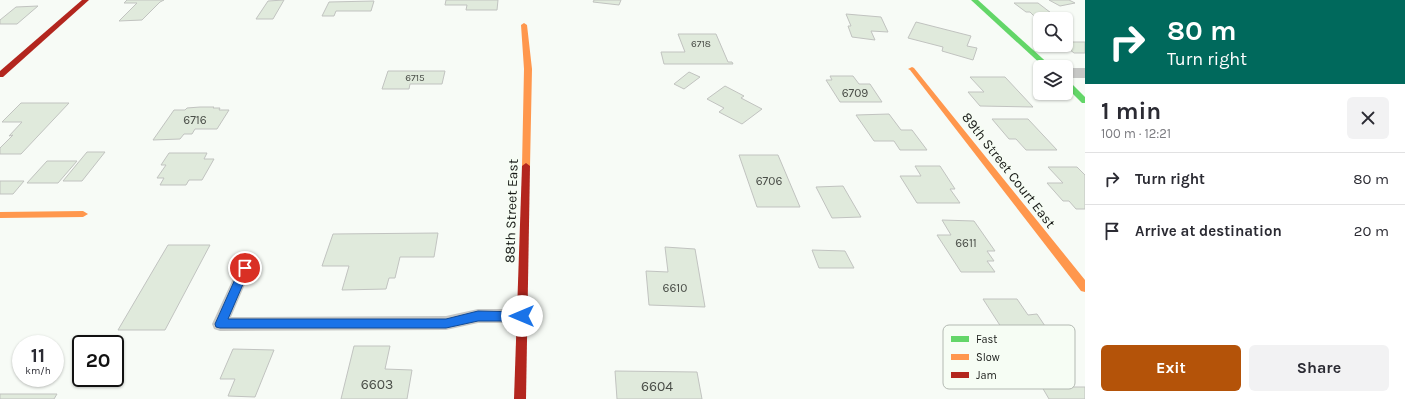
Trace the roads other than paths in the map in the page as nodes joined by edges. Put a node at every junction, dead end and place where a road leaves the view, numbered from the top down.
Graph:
1 (86, 0) edge
2 (974, 0) edge
3 (524, 25) dead end
4 (1040, 60) edge
5 (912, 69) dead end
6 (1073, 73) edge
7 (1085, 73) edge
8 (0, 75) edge
9 (1073, 89) edge
10 (1085, 100) edge
11 (83, 214) dead end
12 (0, 215) edge
13 (245, 268) dead end
14 (1085, 288) edge
15 (522, 316) junction
16 (520, 399) edge

1 - 8 street
2 - 4 street
3 - 15 street, 88th Street East
5 - 14 street, 89th Street Court East
6 - 7 street
9 - 10 street
11 - 12 street
13 - 15 lane
15 - 16 street, 88th Street East

